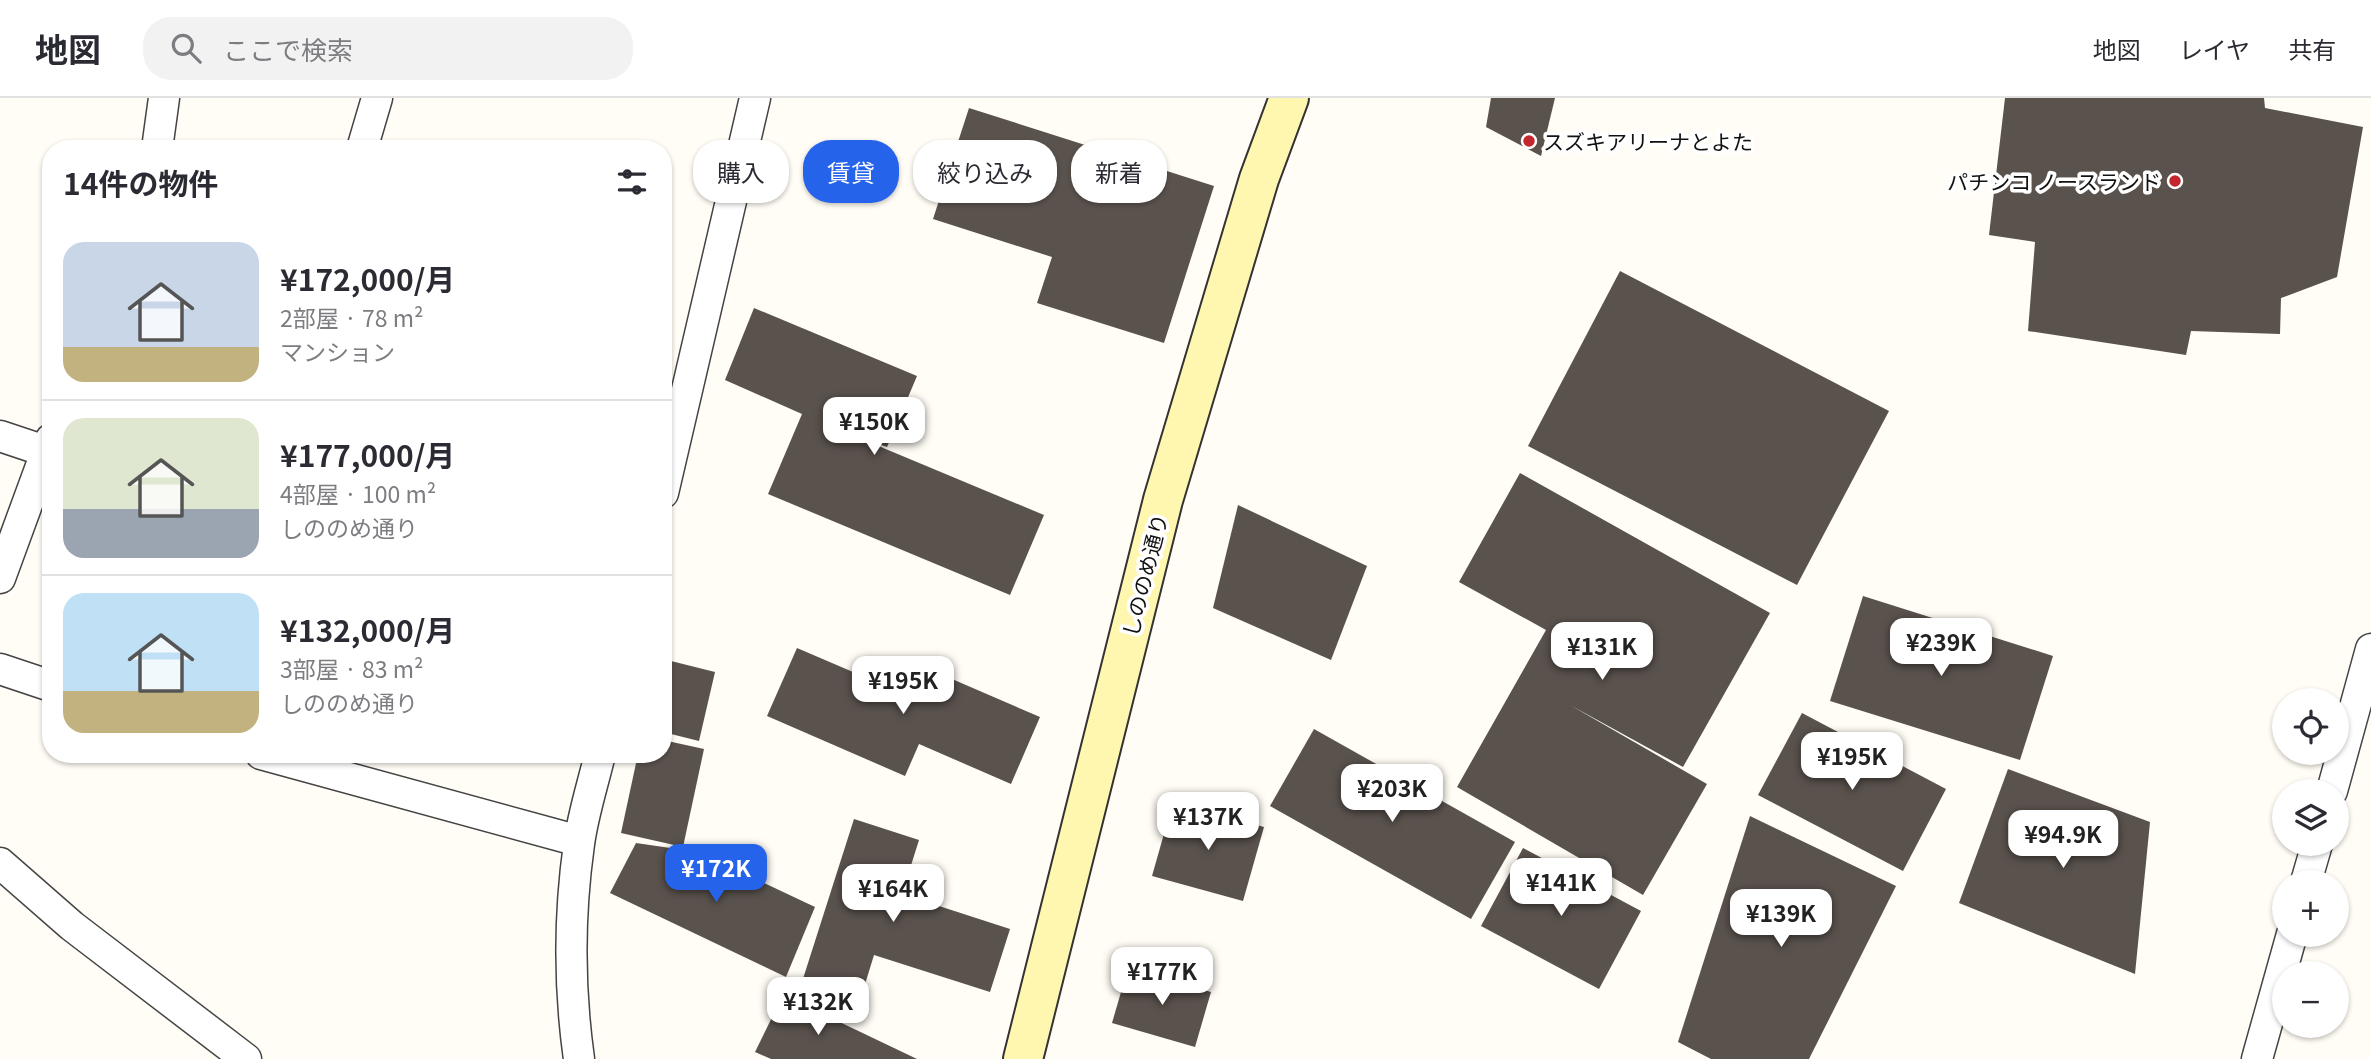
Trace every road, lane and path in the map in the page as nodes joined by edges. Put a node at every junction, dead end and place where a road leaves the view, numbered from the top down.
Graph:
1 (164, 98) edge
2 (377, 98) edge
3 (755, 98) edge
4 (1289, 98) edge
5 (158, 140) edge
6 (365, 140) edge
7 (0, 436) edge
8 (42, 446) edge
9 (672, 454) edge
10 (42, 467) edge
11 (0, 578) edge
12 (2371, 649) edge
13 (0, 669) edge
14 (42, 683) edge
15 (294, 763) edge
16 (598, 763) edge
17 (2335, 779) edge
18 (579, 841) junction
19 (0, 863) edge
20 (2288, 947) edge
21 (246, 1059) edge
22 (579, 1059) edge
23 (1023, 1059) edge
24 (2257, 1059) edge

1 - 5 street
2 - 6 street
3 - 9 street
4 - 23 main road, しののめ通り
7 - 8 street
10 - 11 street
12 - 17 street
13 - 14 street
15 - 18 street
16 - 18 street
18 - 22 street
19 - 21 street
20 - 24 street

